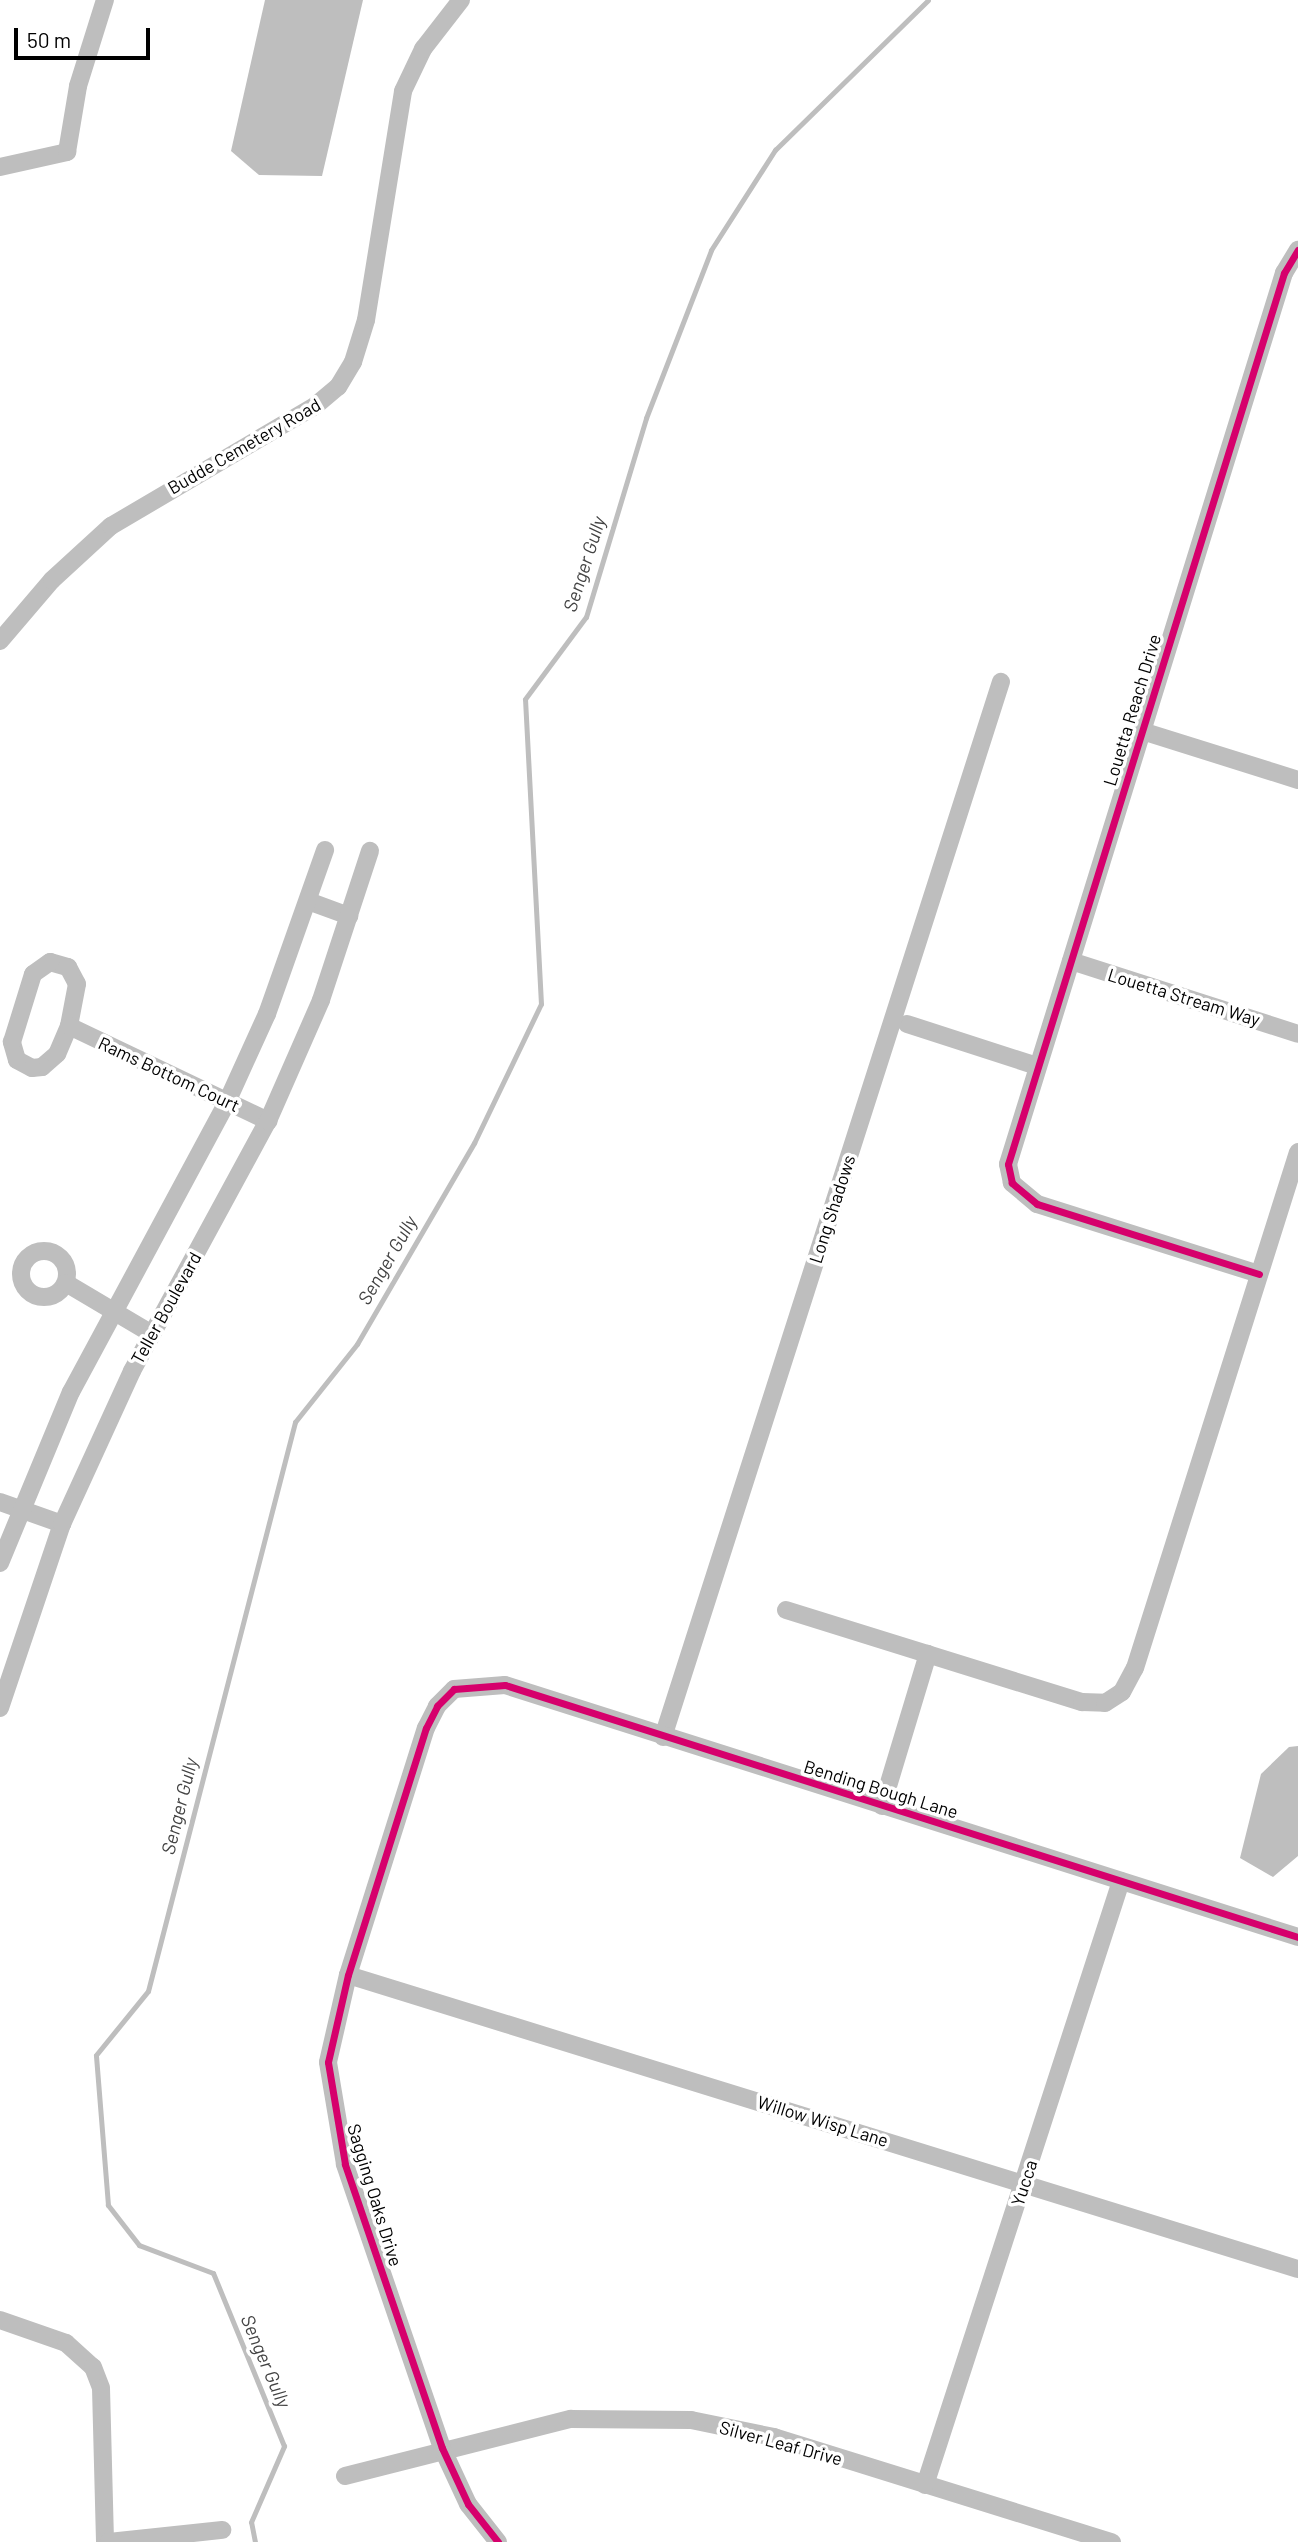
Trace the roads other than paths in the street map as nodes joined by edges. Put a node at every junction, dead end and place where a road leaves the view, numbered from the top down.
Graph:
1 (105, 0) edge
2 (461, 0) edge
3 (0, 167) edge
4 (1298, 250) edge
5 (0, 640) edge
6 (1001, 682) dead end
7 (1142, 731) junction
8 (1298, 780) edge
9 (325, 850) dead end
10 (370, 851) dead end
11 (308, 901) junction
12 (349, 916) junction
13 (1070, 961) junction
14 (907, 1024) dead end
15 (69, 1026) junction
16 (1298, 1034) edge
17 (1037, 1066) junction
18 (228, 1102) junction
19 (268, 1121) junction
20 (1298, 1152) edge
21 (1259, 1274) junction
22 (66, 1283) dead end
23 (113, 1311) junction
24 (152, 1334) junction
25 (0, 1502) edge
26 (19, 1509) junction
27 (62, 1524) junction
28 (0, 1563) edge
29 (786, 1610) dead end
30 (928, 1654) junction
31 (454, 1689) joint
32 (0, 1708) edge
33 (663, 1737) junction
34 (882, 1806) junction
35 (1121, 1881) junction
36 (1298, 1937) edge
37 (348, 1975) junction
38 (1024, 2183) junction
39 (1298, 2269) edge
40 (0, 2320) edge
41 (442, 2448) junction
42 (345, 2476) dead end
43 (925, 2484) junction
44 (222, 2530) dead end
45 (107, 2542) edge
46 (498, 2542) edge
47 (1112, 2542) edge

1 - 3 street
2 - 5 street, Budde Cemetery Road
4 - 7 street, Louetta Reach Drive
6 - 33 street, Long Shadows
7 - 8 street
7 - 13 street, Louetta Reach Drive
9 - 11 street
10 - 12 street, Teller Boulevard
11 - 12 street
11 - 18 street
12 - 19 street, Teller Boulevard
13 - 16 street, Louetta Stream Way
13 - 17 street, Louetta Reach Drive
14 - 17 street
15 - 15 street
15 - 18 street, Rams Bottom Court
17 - 21 street, Louetta Reach Drive
18 - 19 street, Rams Bottom Court
18 - 23 street
19 - 24 street, Teller Boulevard
20 - 21 street
21 - 30 street
22 - 23 street
23 - 24 street
23 - 26 street
24 - 27 street, Teller Boulevard
25 - 26 street
26 - 27 street
26 - 28 street
27 - 32 street, Teller Boulevard
29 - 30 street
30 - 34 street
31 - 33 street, Bending Bough Lane
31 - 37 street, Sagging Oaks Drive
33 - 34 street, Bending Bough Lane
34 - 35 street, Bending Bough Lane
35 - 36 street, Bending Bough Lane
35 - 38 street, Yucca
37 - 38 street, Willow Wisp Lane
37 - 41 street, Sagging Oaks Drive
38 - 39 street, Willow Wisp Lane
38 - 43 street, Yucca
40 - 45 street
41 - 42 street, Silver Leaf Drive
41 - 43 street, Silver Leaf Drive
41 - 46 street, Sagging Oaks Drive
43 - 47 street, Silver Leaf Drive
44 - 45 street

